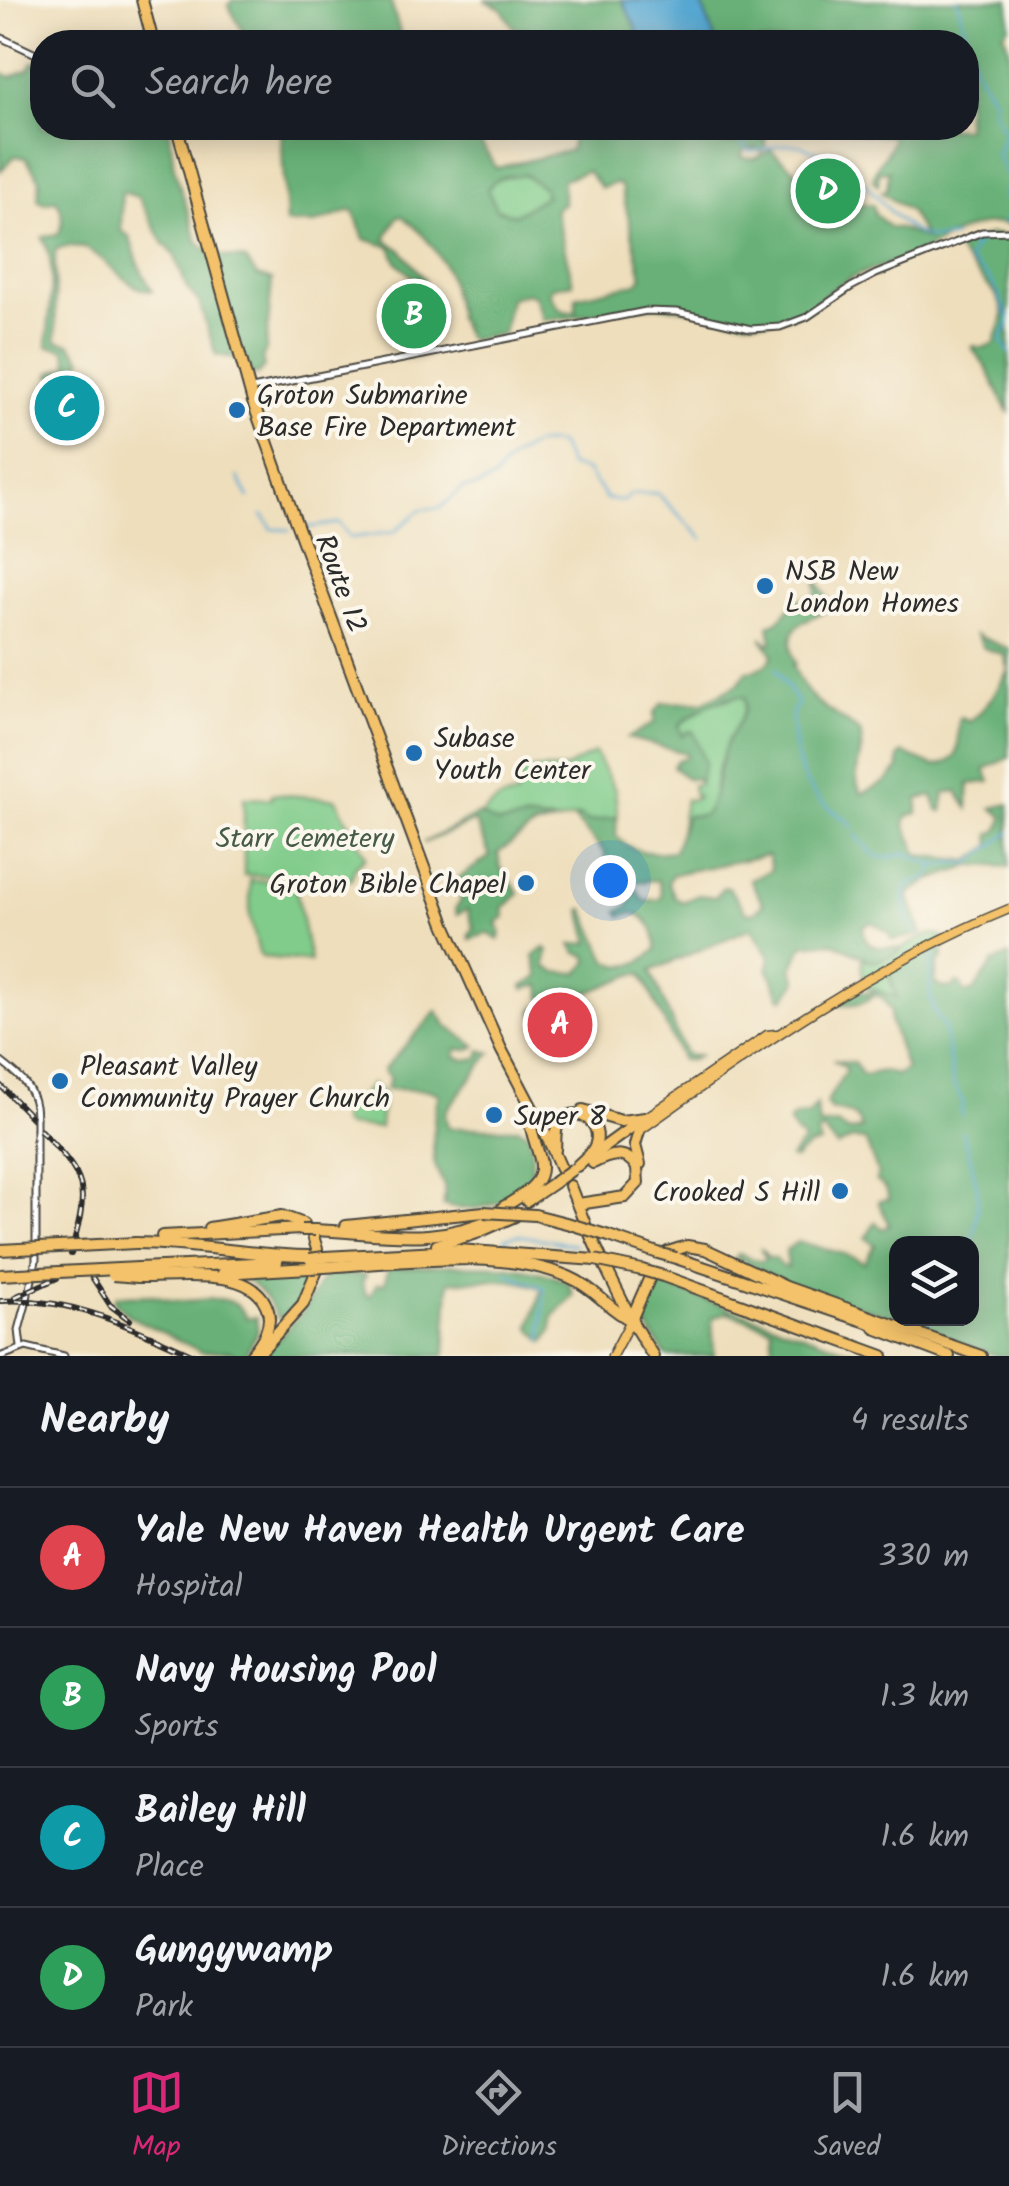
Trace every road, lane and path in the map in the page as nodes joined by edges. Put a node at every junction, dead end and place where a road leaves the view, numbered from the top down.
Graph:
1 (142, 0) edge
2 (151, 30) edge
3 (0, 38) edge
4 (30, 51) edge
5 (180, 140) edge
6 (1009, 232) edge
7 (249, 390) junction
8 (1009, 909) edge
9 (776, 1034) junction
10 (500, 1042) junction
11 (0, 1061) edge
12 (528, 1104) junction
13 (645, 1118) junction
14 (540, 1123) junction
15 (639, 1130) junction
16 (555, 1156) junction
17 (593, 1163) junction
18 (568, 1177) junction
19 (609, 1201) junction
20 (578, 1204) junction
21 (509, 1212) junction
22 (306, 1230) junction
23 (595, 1232) junction
24 (136, 1240) junction
25 (0, 1248) edge
26 (666, 1255) junction
27 (343, 1256) junction
28 (317, 1260) junction
29 (607, 1263) junction
30 (699, 1266) junction
31 (138, 1272) junction
32 (652, 1273) junction
33 (0, 1275) edge
34 (162, 1277) junction
35 (642, 1298) junction
36 (628, 1303) junction
37 (633, 1317) junction
38 (793, 1323) junction
39 (21, 1347) junction
40 (2, 1356) edge
41 (64, 1356) edge
42 (253, 1356) edge
43 (612, 1356) edge
44 (657, 1356) edge
45 (872, 1356) edge
46 (882, 1356) edge
47 (948, 1356) edge
48 (968, 1356) edge
49 (981, 1356) edge

1 - 2 highway
3 - 4 street
5 - 7 highway, Route 12
6 - 7 street
7 - 10 highway, Route 12
8 - 9 main road
9 - 13 main road
9 - 15 main road
10 - 12 highway, Route 12
10 - 14 highway, Route 12
11 - 39 street, bridge
12 - 14 highway, Route 12
12 - 21 highway
13 - 14 highway
13 - 18 highway
14 - 16 highway, Route 12
15 - 17 highway
15 - 19 highway
16 - 18 highway, Route 12
16 - 18 highway
17 - 18 highway
17 - 19 highway
18 - 20 highway, Route 12
18 - 21 highway
19 - 20 highway
20 - 23 highway, Route 12
21 - 22 highway
21 - 22 highway
21 - 23 highway, bridge
21 - 27 highway
22 - 24 highway
22 - 28 highway
23 - 26 highway
23 - 29 highway, Route 12
24 - 25 highway, bridge
24 - 28 highway
26 - 30 highway
26 - 32 highway
26 - 49 highway
27 - 28 highway
27 - 29 highway
28 - 31 highway
28 - 34 highway
28 - 37 highway
28 - 42 highway
29 - 32 highway
29 - 36 highway
29 - 37 highway
30 - 47 highway
30 - 48 highway
31 - 33 highway, bridge
31 - 34 highway
32 - 35 highway
32 - 38 highway
34 - 42 highway
35 - 36 highway
35 - 37 highway
36 - 37 highway
37 - 43 main road
37 - 44 highway
38 - 45 highway
38 - 46 highway
39 - 40 street
39 - 41 street

